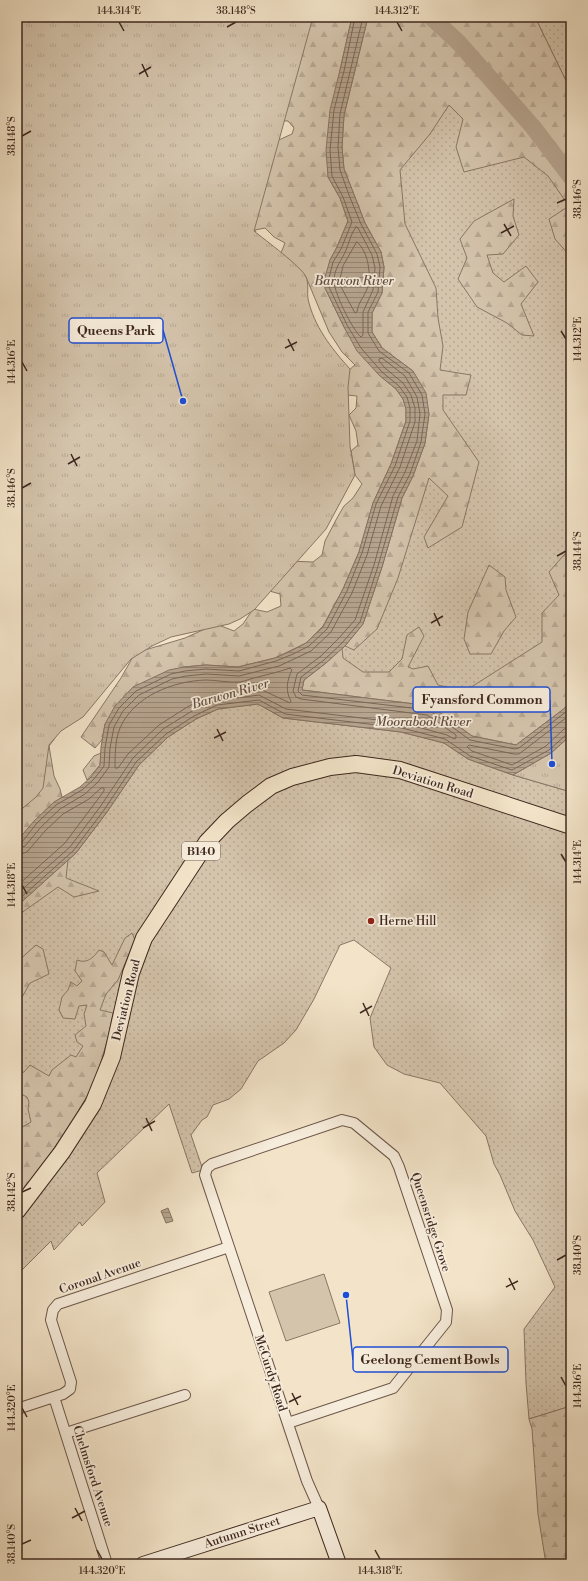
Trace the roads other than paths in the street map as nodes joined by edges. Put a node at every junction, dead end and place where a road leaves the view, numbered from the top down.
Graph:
1 (571, 826) edge
2 (207, 1181) joint
3 (17, 1212) edge
4 (229, 1247) junction
5 (185, 1394) dead end
6 (54, 1397) junction
7 (17, 1409) edge
8 (288, 1423) junction
9 (66, 1433) junction
10 (319, 1508) junction
11 (108, 1564) edge
12 (143, 1564) edge
13 (339, 1564) edge

1 - 3 main road, Deviation Road / B140
2 - 4 street, McCurdy Road
2 - 8 street, Queensridge Grove
4 - 6 street, Coronal Avenue
4 - 8 street, McCurdy Road
5 - 9 street
6 - 7 street
6 - 9 street, Chelmsford Avenue
8 - 10 street, McCurdy Road
9 - 11 street, Chelmsford Avenue
10 - 12 street, Autumn Street
10 - 13 street, McCurdy Road

